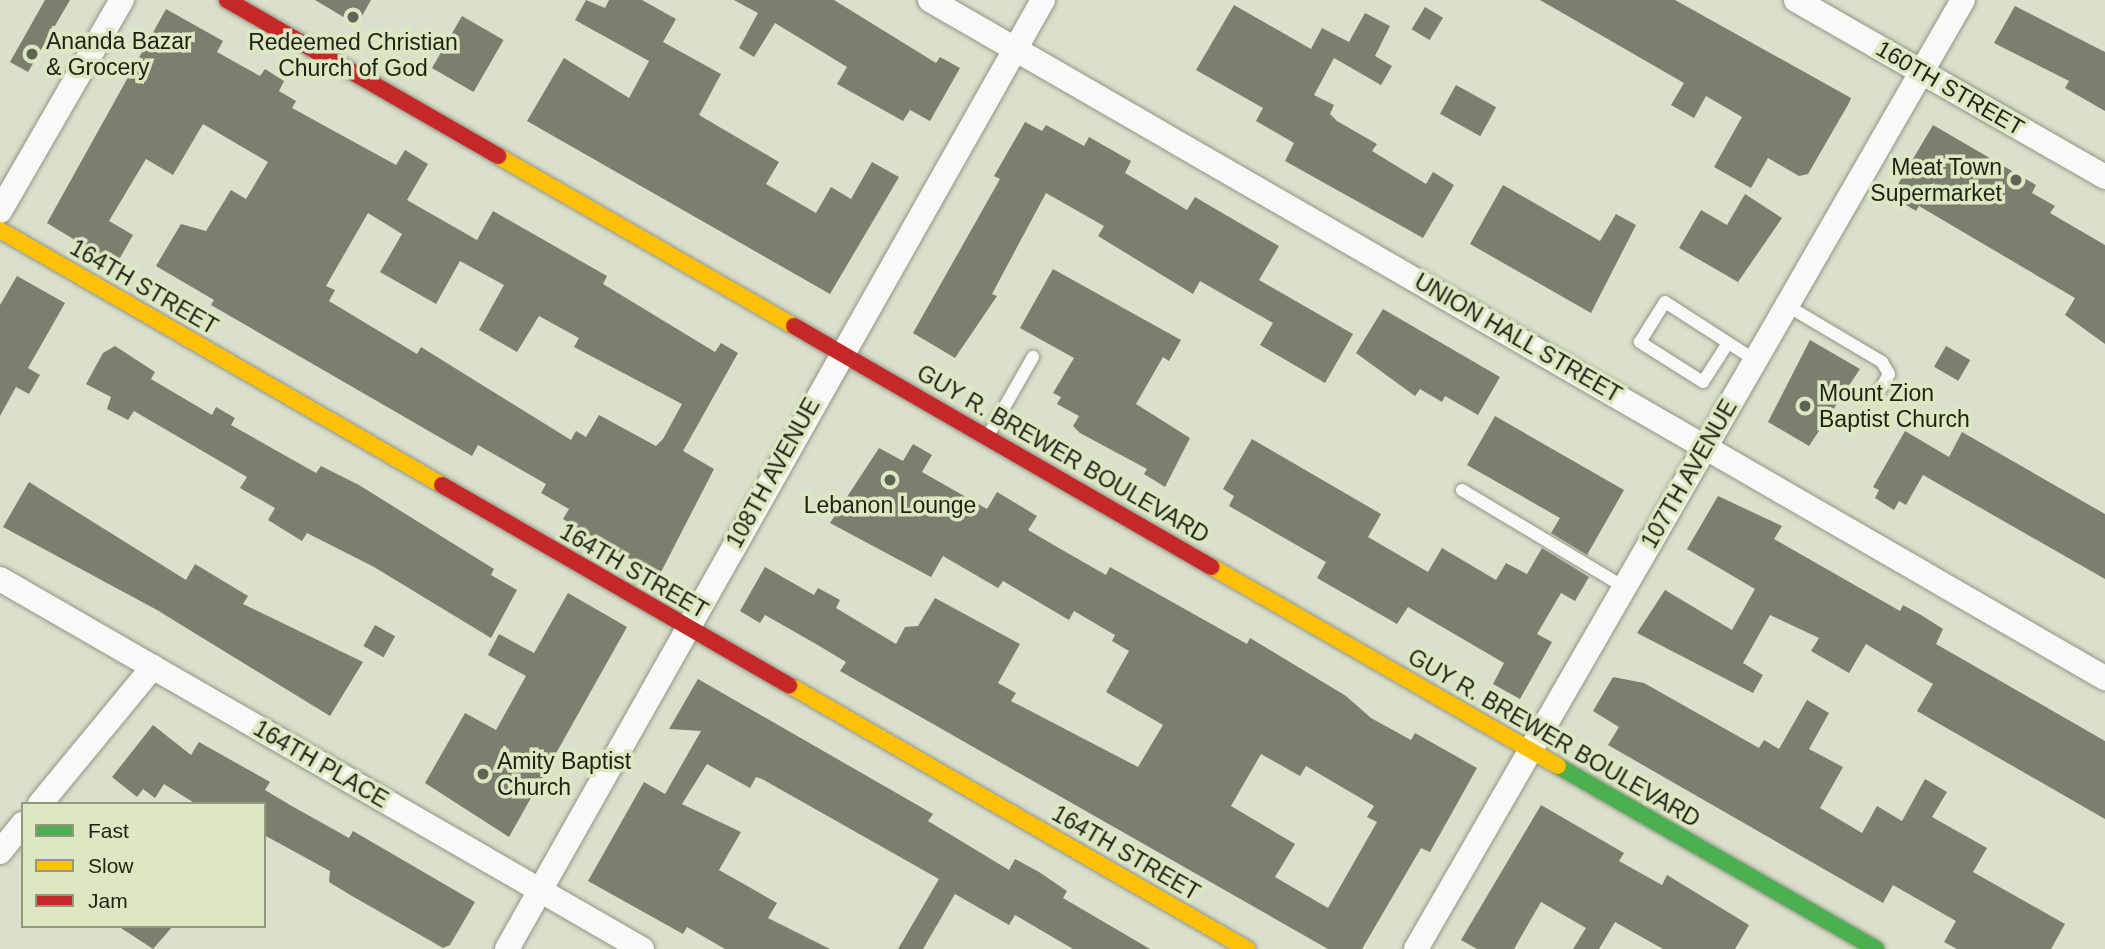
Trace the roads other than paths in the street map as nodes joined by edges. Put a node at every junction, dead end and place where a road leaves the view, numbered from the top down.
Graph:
1 (122, 0) edge
2 (227, 0) edge
3 (930, 0) edge
4 (1043, 0) edge
5 (1796, 0) edge
6 (1963, 0) edge
7 (1015, 48) junction
8 (1921, 72) junction
9 (2105, 177) edge
10 (0, 211) edge
11 (0, 230) edge
12 (1786, 305) junction
13 (1728, 343) junction
14 (839, 352) junction
15 (1033, 357) dead end
16 (1755, 360) junction
17 (1880, 392) dead end
18 (987, 437) junction
19 (1705, 445) junction
20 (1462, 490) dead end
21 (0, 579) edge
22 (1624, 587) junction
23 (688, 628) junction
24 (153, 667) junction
25 (2105, 678) edge
26 (1531, 751) junction
27 (42, 802) edge
28 (21, 826) edge
29 (0, 852) edge
30 (541, 891) junction
31 (507, 949) edge
32 (642, 949) edge
33 (1247, 949) edge
34 (1416, 949) edge
35 (1876, 949) edge

1 - 10 street
2 - 14 main road, GUY R. BREWER BOULEVARD
3 - 7 street, UNION HALL STREET
4 - 7 street, 108TH AVENUE
5 - 8 street, 160TH STREET
6 - 8 street, 107TH AVENUE
7 - 14 street, 108TH AVENUE
7 - 19 street, UNION HALL STREET
8 - 9 street, 160TH STREET
8 - 12 street, 107TH AVENUE
11 - 23 main road, 164TH STREET
12 - 16 street, 107TH AVENUE
12 - 17 lane
13 - 13 lane
13 - 16 lane
14 - 18 main road, GUY R. BREWER BOULEVARD
14 - 23 street, 108TH AVENUE
15 - 18 lane
16 - 19 street, 107TH AVENUE
18 - 26 main road, GUY R. BREWER BOULEVARD
19 - 22 street, 107TH AVENUE
19 - 25 street, UNION HALL STREET
20 - 22 lane
21 - 24 street, 164TH PLACE
22 - 26 street, 107TH AVENUE
23 - 30 street, 108TH AVENUE
23 - 33 main road, 164TH STREET
24 - 27 street
24 - 30 street, 164TH PLACE
26 - 34 street, 107TH AVENUE
26 - 35 main road, GUY R. BREWER BOULEVARD
28 - 29 street
30 - 31 street, 108TH AVENUE
30 - 32 street, 164TH PLACE

